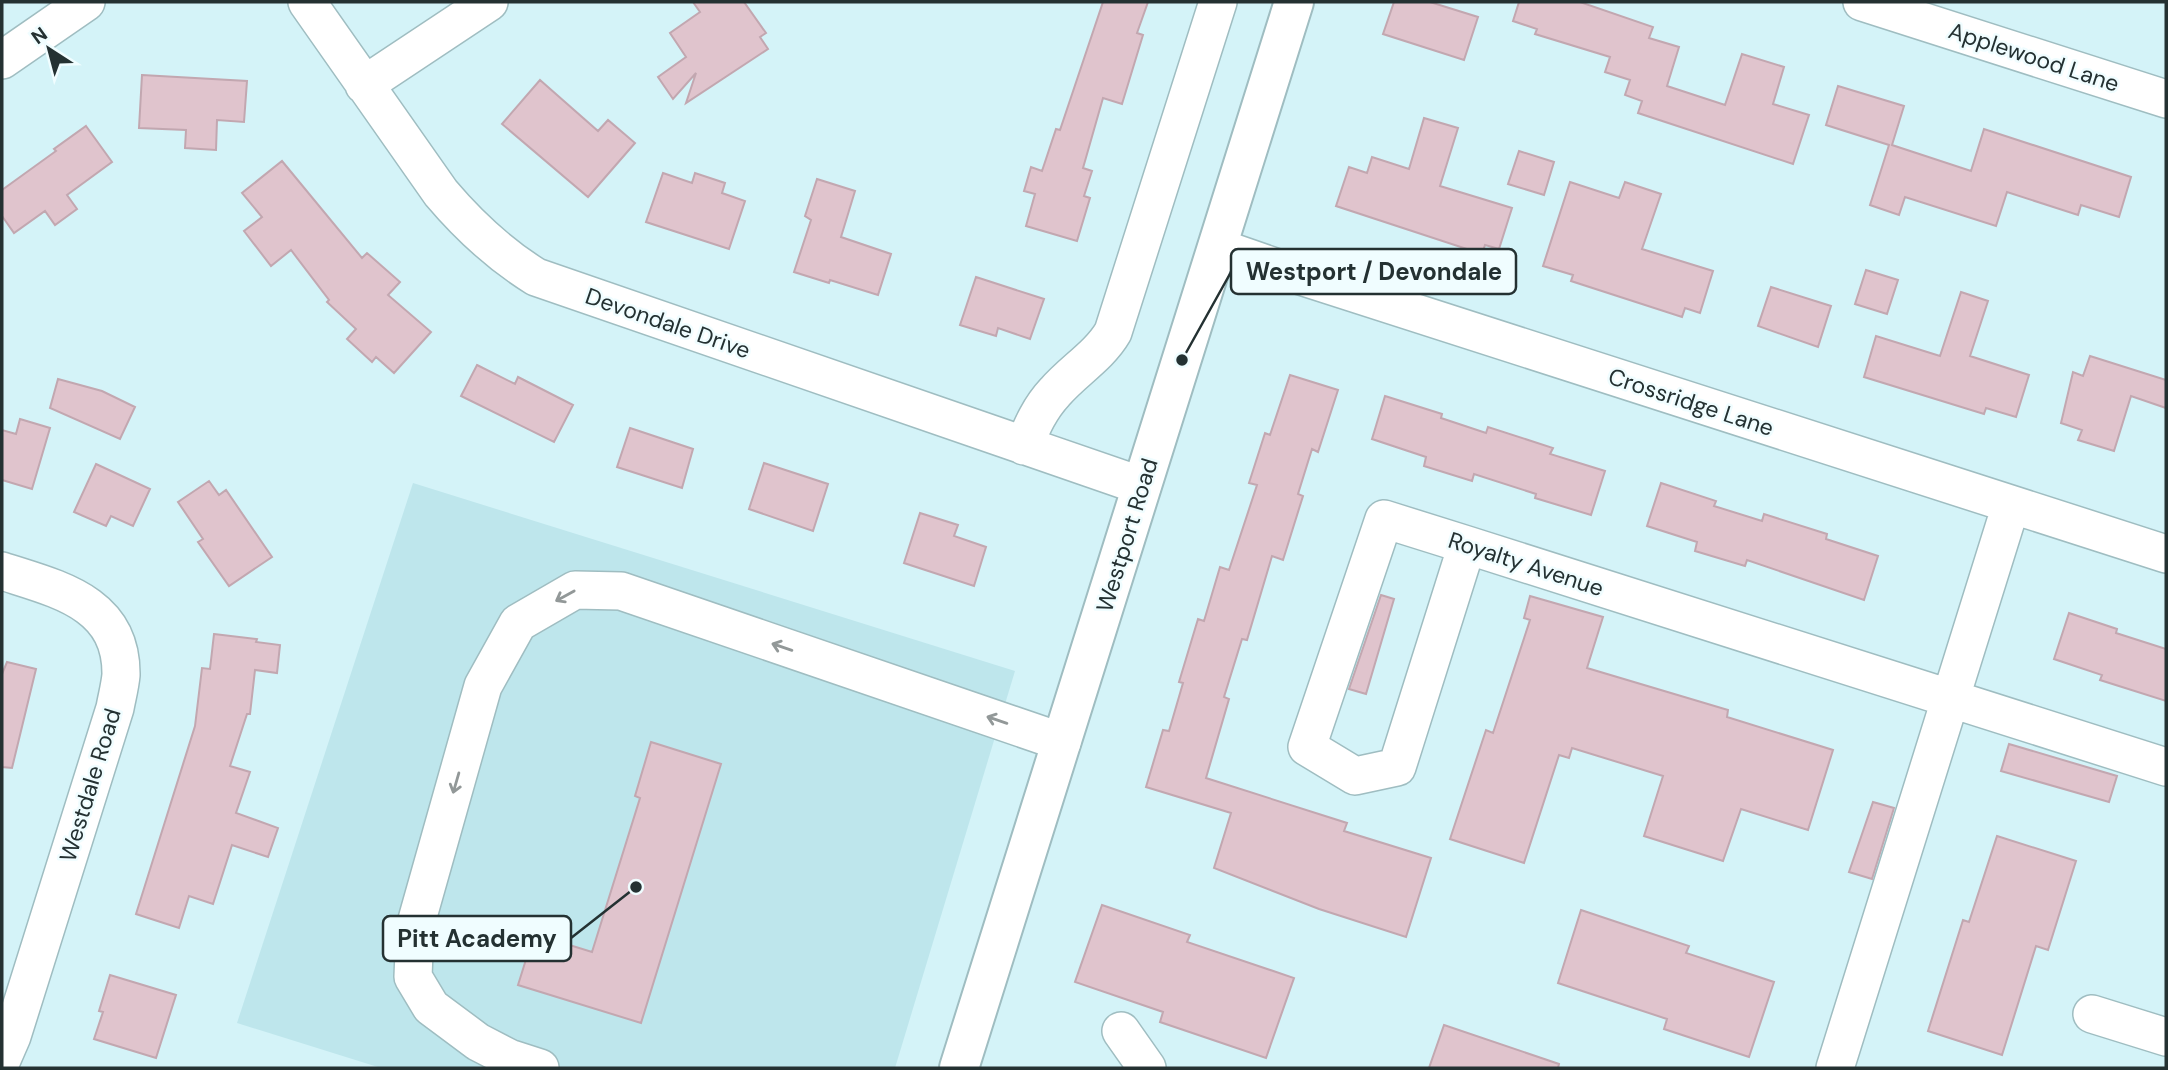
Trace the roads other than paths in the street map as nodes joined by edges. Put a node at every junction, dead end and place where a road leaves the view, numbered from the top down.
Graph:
1 (86, 2) edge
2 (307, 2) edge
3 (489, 2) edge
4 (1218, 2) edge
5 (1294, 2) edge
6 (1861, 2) edge
7 (2, 61) edge
8 (364, 85) junction
9 (2166, 99) edge
10 (1217, 247) junction
11 (1024, 446) junction
12 (1142, 485) junction
13 (2011, 505) junction
14 (1467, 545) junction
15 (2166, 554) edge
16 (2, 570) edge
17 (1950, 698) junction
18 (1062, 742) junction
19 (2166, 767) edge
20 (2092, 1013) dead end
21 (1121, 1031) dead end
22 (2166, 1037) edge
23 (2, 1059) edge
24 (540, 1068) edge
25 (959, 1068) edge
26 (1147, 1068) edge
27 (1835, 1068) edge

1 - 7 street
2 - 8 street, Devondale Drive
3 - 8 street
4 - 11 street
5 - 10 main road, Westport Road
6 - 9 street, Applewood Lane
8 - 11 street, Devondale Drive
10 - 12 main road, Westport Road
10 - 13 street, Crossridge Lane
11 - 12 street, Devondale Drive
12 - 18 main road, Westport Road
13 - 15 street, Crossridge Lane
13 - 17 street
14 - 14 street, Royalty Avenue
14 - 17 street, Royalty Avenue
16 - 23 street, Westdale Road
17 - 19 street, Royalty Avenue
17 - 27 street
18 -> 24 street
18 - 25 main road, Westport Road
20 - 22 street
21 - 26 street

